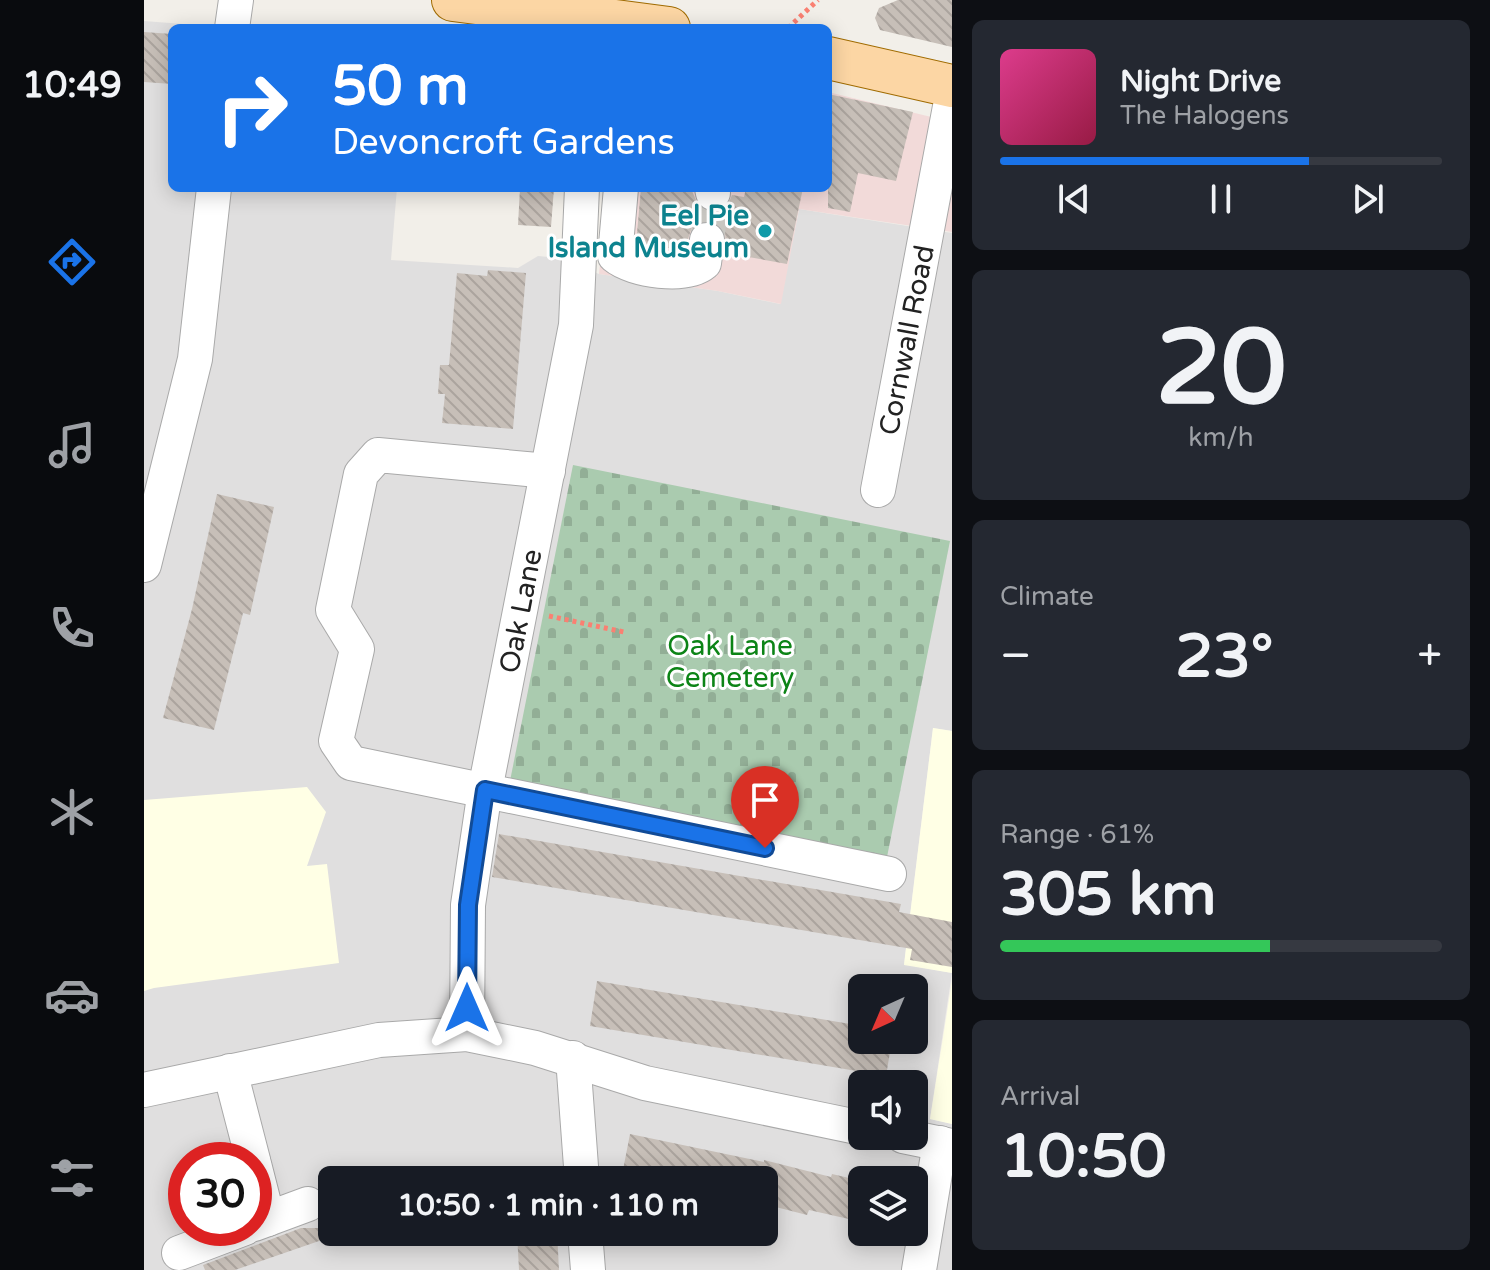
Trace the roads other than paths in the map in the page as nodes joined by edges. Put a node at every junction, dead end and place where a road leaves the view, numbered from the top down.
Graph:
1 (236, 0) edge
2 (453, 0) edge
3 (590, 23) edge
4 (233, 24) edge
5 (832, 59) edge
6 (952, 86) edge
7 (952, 96) edge
8 (214, 192) edge
9 (582, 192) edge
10 (621, 192) edge
11 (707, 240) tunnel mouth
12 (548, 471) junction
13 (878, 490) dead end
14 (144, 565) edge
15 (485, 790) junction
16 (889, 874) dead end
17 (467, 1034) junction
18 (573, 1058) junction
19 (230, 1071) junction
20 (144, 1090) edge
21 (848, 1125) edge
22 (249, 1142) edge
23 (946, 1145) edge
24 (581, 1166) edge
25 (308, 1204) dead end
26 (272, 1218) edge
27 (586, 1246) edge
28 (588, 1270) edge
29 (919, 1270) edge

1 - 4 street
2 - 3 main road
5 - 6 main road
7 - 13 street, Cornwall Road
8 - 14 street
9 - 12 street, Oak Lane
10 - 11 street
12 - 15 street, Oak Lane
12 - 15 street
15 - 16 street
15 - 17 street, Oak Lane
17 - 18 street
17 - 19 street
18 - 21 street
18 - 24 street
19 - 20 street
19 - 22 street
23 - 29 street
25 - 26 street
27 - 28 street

